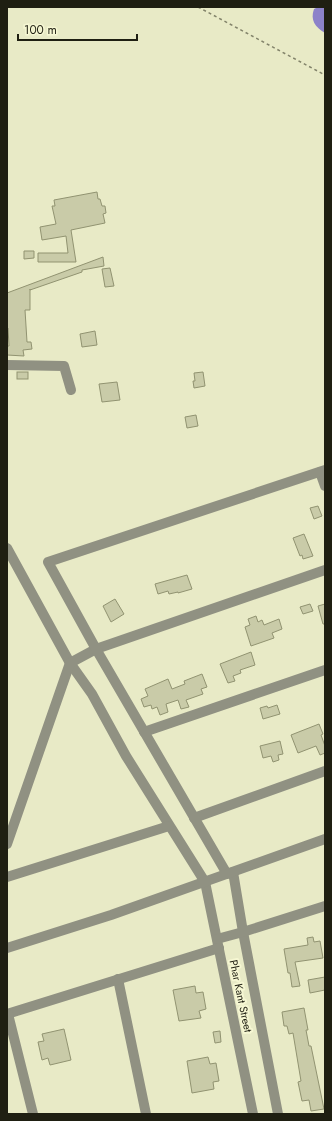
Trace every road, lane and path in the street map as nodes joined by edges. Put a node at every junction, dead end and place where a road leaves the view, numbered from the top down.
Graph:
1 (198, 7) edge
2 (325, 75) edge
3 (7, 365) edge
4 (71, 390) dead end
5 (323, 471) edge
6 (325, 486) edge
7 (7, 548) edge
8 (325, 570) edge
9 (96, 649) junction
10 (70, 662) junction
11 (325, 670) edge
12 (144, 732) junction
13 (325, 771) edge
14 (194, 818) junction
15 (169, 826) junction
16 (325, 839) edge
17 (7, 844) edge
18 (230, 873) junction
19 (7, 877) edge
20 (205, 882) junction
21 (325, 906) edge
22 (243, 932) junction
23 (218, 944) junction
24 (7, 948) edge
25 (118, 979) junction
26 (7, 1014) edge
27 (33, 1114) edge
28 (146, 1114) edge
29 (253, 1114) edge
30 (278, 1114) edge

1 - 2 path
3 - 4 street
5 - 6 street
5 - 9 street
7 - 10 street
8 - 9 street
9 - 10 street
9 - 12 street
10 - 15 street
10 - 17 street
11 - 12 street
12 - 14 street
13 - 14 street
14 - 18 street
15 - 19 street
15 - 20 street
16 - 18 street
18 - 20 street
18 - 22 street
20 - 23 street, Phar Kant Street
20 - 24 street
21 - 22 street
22 - 23 street
22 - 30 street
23 - 25 street
23 - 29 street, Phar Kant Street
25 - 26 street
25 - 28 street
26 - 27 street

